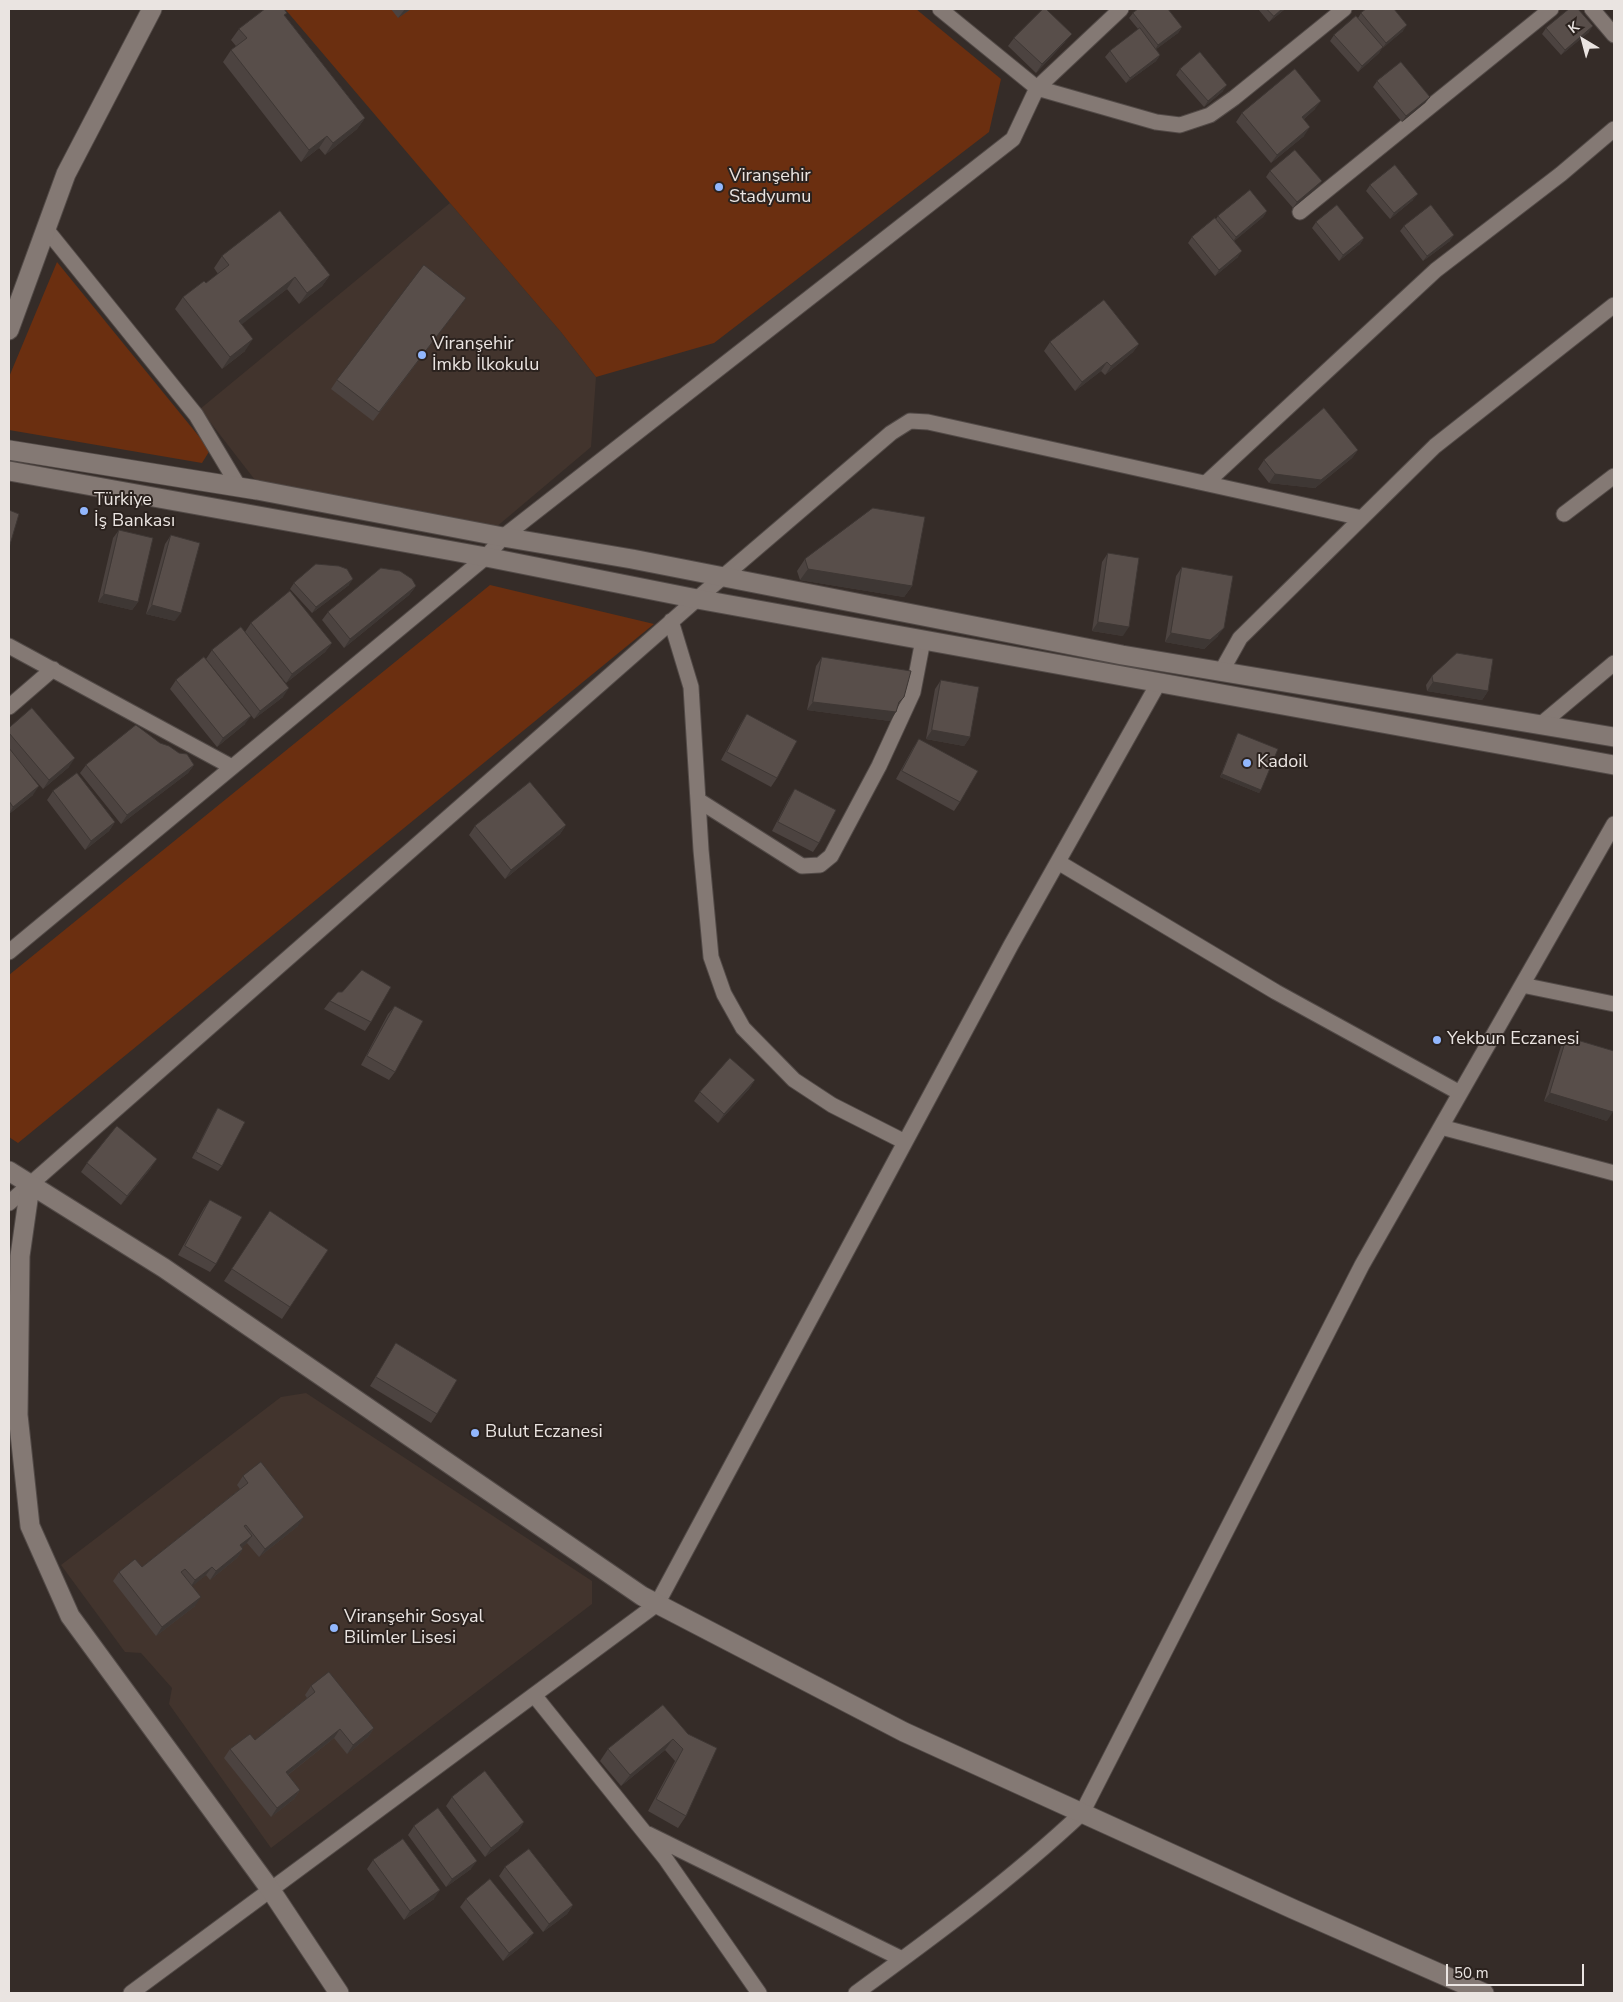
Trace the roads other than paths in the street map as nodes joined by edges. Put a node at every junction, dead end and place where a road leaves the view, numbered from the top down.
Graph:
1 (152, 9) edge
2 (940, 9) edge
3 (1121, 9) edge
4 (1344, 9) edge
5 (1551, 9) edge
6 (1592, 9) edge
7 (1614, 35) edge
8 (1037, 88) junction
9 (1614, 129) edge
10 (1300, 212) dead end
11 (46, 229) junction
12 (1614, 305) edge
13 (9, 330) edge
14 (9, 450) edge
15 (9, 471) edge
16 (1614, 476) edge
17 (1206, 483) junction
18 (239, 487) junction
19 (1564, 514) dead end
20 (1362, 518) junction
21 (503, 537) junction
22 (486, 557) junction
23 (723, 576) junction
24 (697, 599) junction
25 (671, 621) junction
26 (922, 640) junction
27 (9, 646) edge
28 (1614, 663) edge
29 (53, 669) junction
30 (1221, 672) junction
31 (1159, 682) junction
32 (9, 707) edge
33 (1540, 725) junction
34 (1614, 736) edge
35 (1614, 765) edge
36 (232, 767) junction
37 (698, 800) junction
38 (1614, 824) edge
39 (1058, 862) junction
40 (9, 950) edge
41 (1522, 984) junction
42 (1614, 1004) edge
43 (1460, 1093) junction
44 (1441, 1127) junction
45 (905, 1142) junction
46 (9, 1171) edge
47 (1614, 1174) edge
48 (30, 1186) junction
49 (9, 1203) edge
50 (657, 1604) junction
51 (534, 1694) junction
52 (1082, 1813) junction
53 (644, 1833) junction
54 (270, 1889) junction
55 (902, 1959) junction
56 (131, 1993) edge
57 (339, 1993) edge
58 (759, 1993) edge
59 (856, 1993) edge
60 (1484, 1993) edge

1 - 11 street
2 - 8 street
3 - 8 street
4 - 8 street
5 - 10 street
6 - 7 street
8 - 21 street
9 - 17 street
11 - 13 street
11 - 18 street
12 - 20 street
14 - 18 street
15 - 22 street
16 - 19 street
17 - 20 street
17 - 23 street
18 - 21 street
20 - 30 street
21 - 22 street
21 - 23 street
22 - 24 street
22 - 36 street
23 - 24 street
23 - 30 street
24 - 25 street
24 - 26 street
25 - 37 street
25 - 48 street
26 - 31 street
26 - 37 street
27 - 29 street
28 - 33 street
29 - 32 street
29 - 36 street
30 - 33 street
31 - 35 street
31 - 39 street
33 - 34 street
36 - 40 street
37 - 45 street
38 - 41 street
39 - 43 street
39 - 45 street
41 - 42 street
41 - 43 street
43 - 44 street
44 - 47 street
44 - 52 street
45 - 50 street
46 - 48 street
48 - 49 street
48 - 50 street
48 - 54 street
50 - 51 street
50 - 52 street
51 - 53 street
51 - 54 street
52 - 55 street
52 - 60 street
53 - 55 street
53 - 58 street
54 - 56 street
54 - 57 street
55 - 59 street

